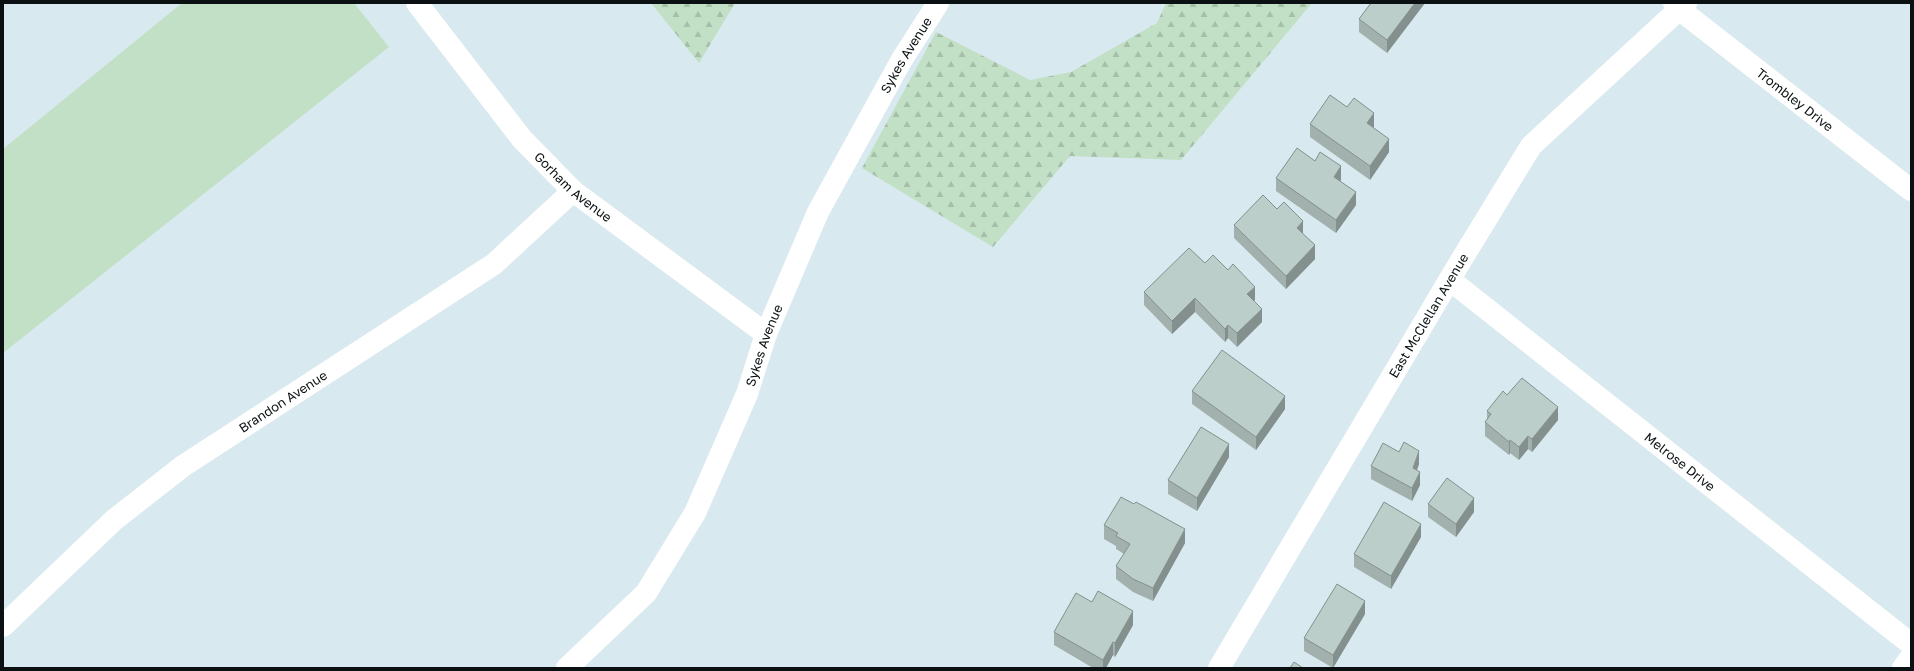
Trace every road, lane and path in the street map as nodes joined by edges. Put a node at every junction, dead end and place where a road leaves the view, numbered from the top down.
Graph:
1 (417, 3) edge
2 (938, 3) edge
3 (1680, 5) edge
4 (1911, 190) edge
5 (573, 191) junction
6 (1450, 280) junction
7 (766, 334) junction
8 (3, 626) edge
9 (1911, 644) edge
10 (1911, 657) edge
11 (566, 668) edge
12 (1219, 668) edge
13 (1903, 668) edge

1 - 5 street, Gorham Avenue
2 - 7 street, Sykes Avenue
3 - 4 street, Trombley Drive
3 - 6 street, East McClellan Avenue
5 - 7 street, Gorham Avenue
5 - 8 street, Brandon Avenue
6 - 9 street, Melrose Drive
6 - 12 street, East McClellan Avenue
7 - 11 street, Sykes Avenue
10 - 13 street

